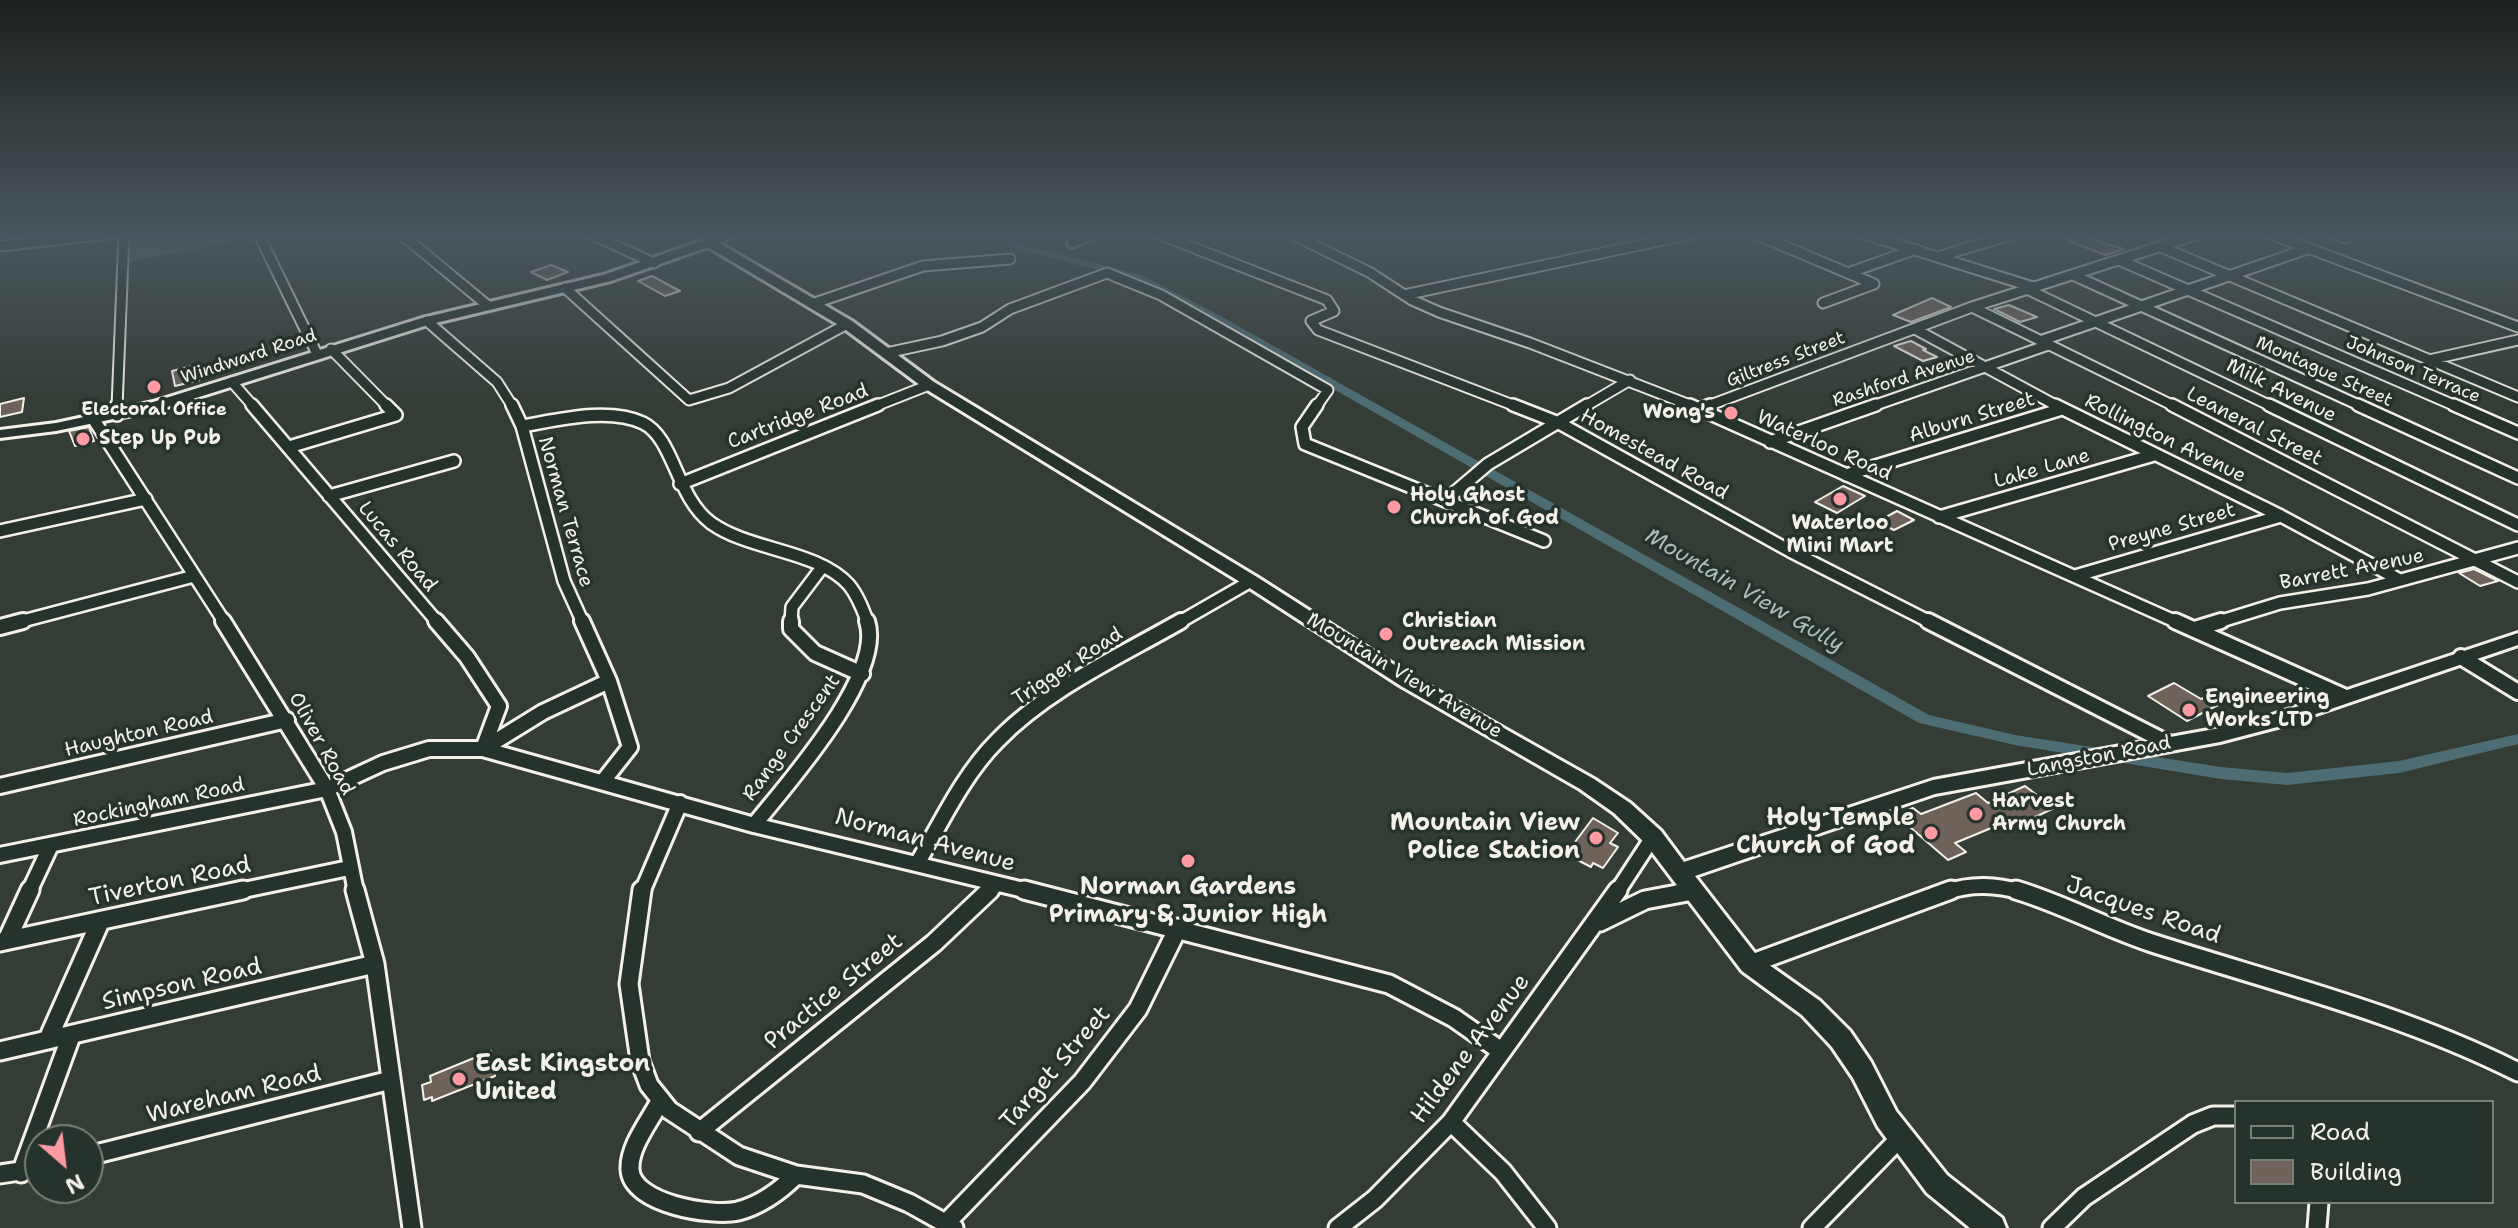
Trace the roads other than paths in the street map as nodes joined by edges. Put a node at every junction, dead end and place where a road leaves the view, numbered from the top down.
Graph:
1 (120, 290) edge
2 (290, 290) edge
3 (469, 290) edge
4 (554, 290) edge
5 (568, 290) edge
6 (789, 290) edge
7 (852, 290) edge
8 (1060, 290) edge
9 (1153, 290) edge
10 (1302, 290) edge
11 (1397, 290) edge
12 (1426, 290) edge
13 (1857, 290) edge
14 (2028, 290) edge
15 (2034, 290) edge
16 (2107, 290) edge
17 (2187, 290) joint
18 (2263, 290) edge
19 (2421, 290) edge
20 (1404, 295) junction
21 (1823, 303) dead end
22 (812, 304) junction
23 (487, 305) junction
24 (2141, 306) junction
25 (1972, 307) junction
26 (427, 321) junction
27 (2095, 322) junction
28 (847, 324) junction
29 (2518, 327) edge
30 (1915, 329) junction
31 (2518, 340) edge
32 (2044, 343) junction
33 (324, 351) junction
34 (886, 353) junction
35 (2429, 360) junction
36 (1989, 368) junction
37 (1630, 380) junction
38 (232, 382) junction
39 (929, 385) junction
40 (2518, 397) edge
41 (1700, 409) junction
42 (2062, 409) junction
43 (117, 415) junction
44 (94, 420) junction
45 (1559, 423) junction
46 (522, 426) junction
47 (2518, 433) edge
48 (0, 434) edge
49 (1770, 442) junction
50 (289, 447) junction
51 (2154, 455) junction
52 (454, 461) dead end
53 (1846, 475) junction
54 (2518, 478) edge
55 (680, 484) junction
56 (329, 496) junction
57 (146, 499) junction
58 (1447, 499) junction
59 (2281, 516) junction
60 (1939, 517) junction
61 (2518, 525) edge
62 (0, 531) edge
63 (1544, 541) dead end
64 (2518, 548) edge
65 (2477, 561) junction
66 (823, 566) junction
67 (194, 576) junction
68 (2075, 576) junction
69 (2400, 580) junction
70 (1251, 581) junction
71 (2518, 582) edge
72 (0, 627) edge
73 (2195, 629) junction
74 (2518, 639) edge
75 (2461, 657) junction
76 (862, 674) junction
77 (609, 681) junction
78 (2518, 692) edge
79 (2343, 696) junction
80 (287, 720) junction
81 (2168, 743) junction
82 (483, 749) junction
83 (604, 780) junction
84 (0, 786) edge
85 (327, 789) junction
86 (680, 803) junction
87 (754, 825) junction
88 (1653, 837) junction
89 (51, 845) junction
90 (0, 855) edge
91 (917, 864) junction
92 (349, 868) junction
93 (1686, 881) junction
94 (996, 885) junction
95 (100, 922) junction
96 (1597, 923) junction
97 (1178, 928) junction
98 (3, 941) edge
99 (375, 964) junction
100 (1750, 964) junction
101 (71, 1036) junction
102 (48, 1039) junction
103 (0, 1051) edge
104 (1501, 1051) junction
105 (2518, 1072) edge
106 (391, 1080) junction
107 (660, 1101) junction
108 (2234, 1116) edge
109 (1451, 1122) junction
110 (45, 1124) edge
111 (699, 1132) junction
112 (1901, 1137) junction
113 (104, 1152) edge
114 (24, 1172) edge
115 (0, 1174) edge
116 (796, 1175) junction
117 (2319, 1204) edge
118 (950, 1225) edge
119 (412, 1228) edge
120 (1338, 1228) edge
121 (1547, 1228) edge
122 (1812, 1228) edge
123 (1992, 1228) edge
124 (2052, 1228) edge
125 (2317, 1228) edge

1 - 43 street
2 - 33 street
3 - 23 street
4 - 23 main road, Windward Road
5 - 28 street
6 - 22 main road, Mountain View Avenue
7 - 22 street
8 - 34 street
9 - 58 street
10 - 45 street, Homestead Road
11 - 20 street, Waterloo Road
12 - 20 street
13 - 21 street
14 - 25 street, Giltress Street
15 - 27 street, Milk Avenue
16 - 24 street, Montague Street
17 - 24 street, Rashford Avenue
17 - 47 street, Johnson Terrace
18 - 35 street
19 - 29 street
20 - 37 street, Waterloo Road
22 - 28 main road, Mountain View Avenue
23 - 26 main road, Windward Road
24 - 27 street, Rashford Avenue
24 - 54 street, Montague Street
25 - 30 street, Giltress Street
25 - 32 street, Leaneral Street
26 - 33 main road, Windward Road
26 - 46 street, Norman Terrace
27 - 32 street, Rashford Avenue
27 - 61 street, Milk Avenue
28 - 34 main road, Mountain View Avenue
30 - 36 street, Rollington Avenue
30 - 41 street, Giltress Street
31 - 35 street
32 - 36 street, Rashford Avenue
32 - 65 street, Leaneral Street
33 - 38 main road, Windward Road
33 - 50 street
34 - 39 main road, Mountain View Avenue
35 - 40 street
36 - 42 street, Rollington Avenue
36 - 49 street, Rashford Avenue
37 - 41 street, Waterloo Road
37 - 45 street
38 - 43 main road, Windward Road
38 - 50 street, Lucas Road
39 - 55 street, Cartridge Road
39 - 70 main road, Mountain View Avenue
41 - 49 street, Waterloo Road
42 - 51 street, Rollington Avenue
42 - 53 street, Alburn Street
43 - 44 main road, Windward Road
44 - 48 main road, Windward Road
44 - 57 street, Oliver Road
45 - 58 street
45 - 81 street, Homestead Road
46 - 55 street, Range Crescent
46 - 77 street, Norman Terrace
49 - 53 street, Waterloo Road
50 - 56 street, Lucas Road
51 - 59 street, Rollington Avenue
51 - 60 street, Lake Lane
52 - 56 street
53 - 60 street, Waterloo Road
55 - 66 street, Range Crescent
56 - 82 street, Lucas Road
57 - 62 street
57 - 67 street, Oliver Road
58 - 63 street
59 - 68 street, Preyne Street
59 - 69 street, Rollington Avenue
60 - 68 street, Waterloo Road
64 - 65 street, Barrett Avenue
65 - 69 street, Barrett Avenue
65 - 71 street, Leaneral Street
66 - 76 street, Range Crescent
66 - 76 street, Range Crescent
67 - 72 street
67 - 80 street, Oliver Road
68 - 73 street, Waterloo Road
69 - 73 street, Barrett Avenue
70 - 88 main road, Mountain View Avenue
70 - 91 street, Trigger Road
73 - 79 street, Waterloo Road
74 - 75 main road, Langston Road
75 - 78 street
75 - 79 main road, Langston Road
76 - 87 street, Range Crescent
77 - 82 street
77 - 83 street, Norman Terrace
79 - 81 main road, Langston Road
80 - 84 street, Haughton Road
80 - 85 street, Oliver Road
81 - 93 main road, Langston Road
82 - 83 street, Norman Avenue
82 - 85 street, Norman Avenue
83 - 86 street, Norman Avenue
85 - 89 street, Rockingham Road
85 - 92 street, Oliver Road
86 - 87 street, Norman Avenue
86 - 107 street
87 - 91 street, Norman Avenue
88 - 93 main road, Mountain View Avenue
88 - 96 street, Hildene Avenue
89 - 90 street, Rockingham Road
89 - 98 street
91 - 94 street, Norman Avenue
92 - 95 street, Tiverton Road
92 - 99 street, Oliver Road
93 - 96 street, Hildene Avenue
93 - 100 main road, Mountain View Avenue
94 - 97 street, Norman Avenue
94 - 111 street, Practice Street
95 - 98 street, Tiverton Road
95 - 102 street
96 - 104 street, Hildene Avenue
97 - 104 street, Norman Avenue
97 - 118 street, Target Street
99 - 101 street, Simpson Road
99 - 106 street, Oliver Road
100 - 105 street, Jacques Road
100 - 112 main road, Mountain View Avenue
101 - 102 street, Simpson Road
101 - 110 street
102 - 103 street, Simpson Road
104 - 109 street, Hildene Avenue
106 - 113 street, Wareham Road
106 - 119 street, Oliver Road
107 - 111 street
107 - 116 street
108 - 124 street
109 - 120 street, Hildene Avenue
109 - 121 street
111 - 116 street
112 - 122 street
112 - 123 main road, Mountain View Avenue
114 - 115 street
116 - 118 street
117 - 125 street

